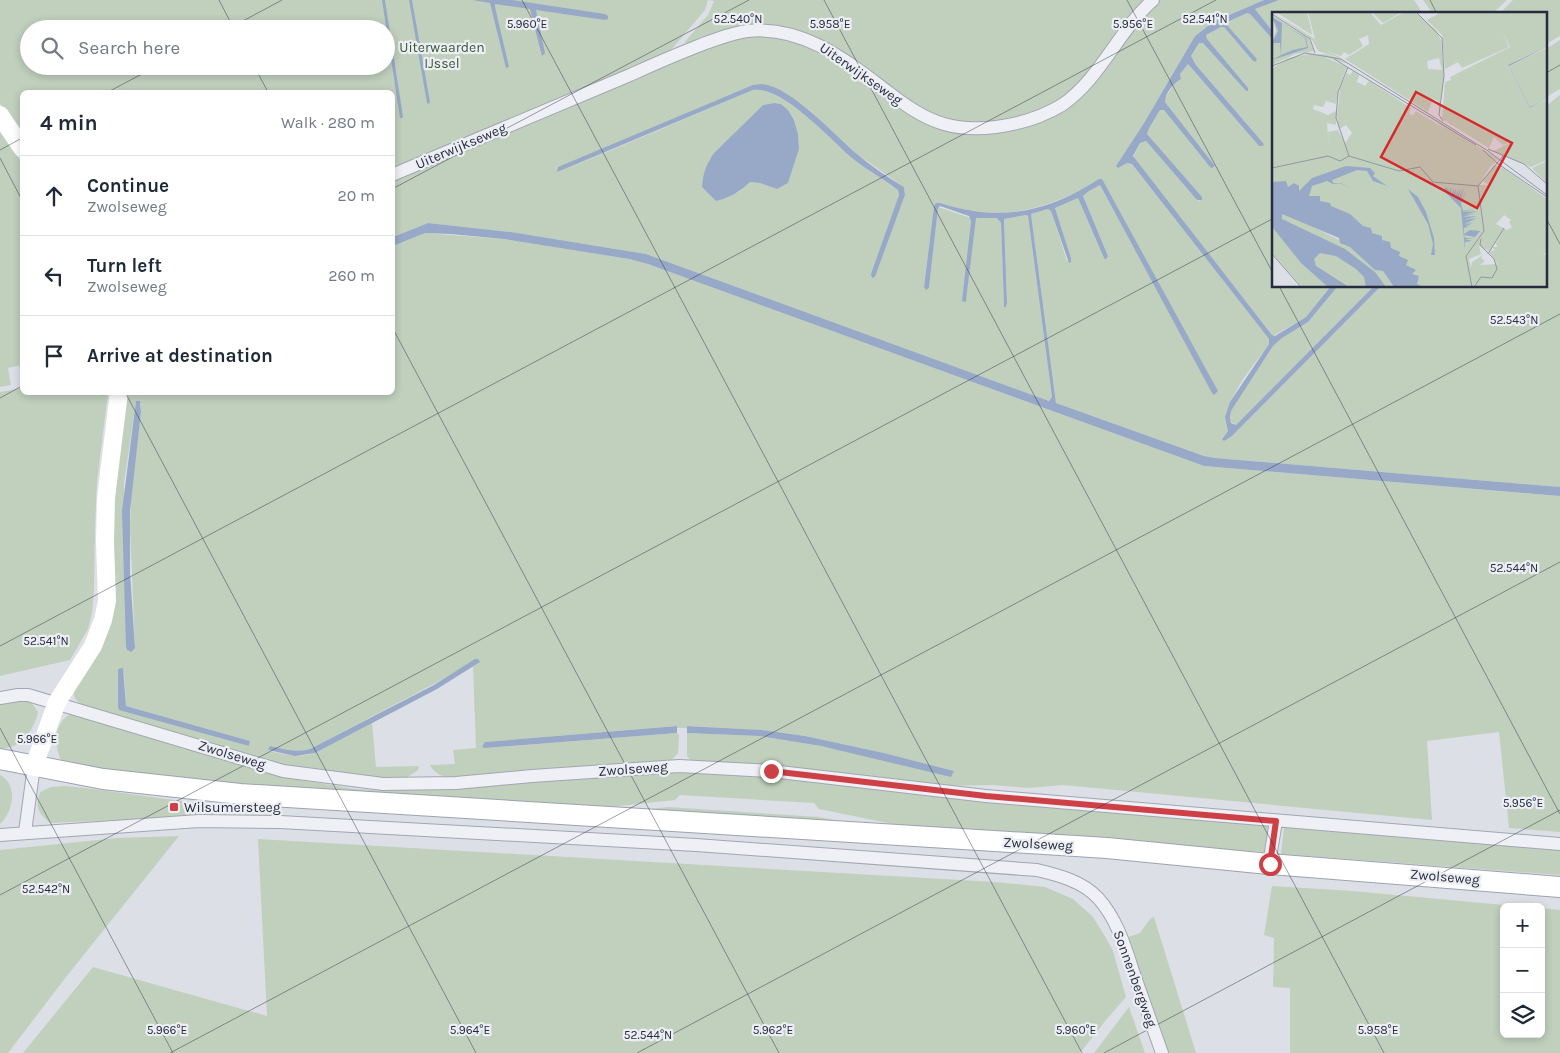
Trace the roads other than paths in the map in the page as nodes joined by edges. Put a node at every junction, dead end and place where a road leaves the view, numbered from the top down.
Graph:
1 (1153, 0) edge
2 (0, 115) edge
3 (20, 145) edge
4 (395, 174) edge
5 (119, 395) edge
6 (0, 698) edge
7 (57, 702) junction
8 (0, 759) edge
9 (34, 766) junction
10 (1276, 821) junction
11 (25, 832) junction
12 (0, 835) edge
13 (1560, 844) edge
14 (1270, 864) junction
15 (1055, 874) joint
16 (1560, 887) edge
17 (1162, 1053) edge

1 - 4 street, Uiterwijkseweg
2 - 3 street
5 - 7 street
6 - 7 street, Zwolseweg
7 - 9 street
7 - 10 street, Zwolseweg
8 - 9 main road, Zwolseweg
9 - 11 street
9 - 14 main road, Zwolseweg
10 - 13 street, Zwolseweg
10 - 14 street
11 - 12 street, Zwolseweg
11 - 15 street, Zwolseweg
14 - 16 main road, Zwolseweg
15 - 17 street, Sonnenbergweg

